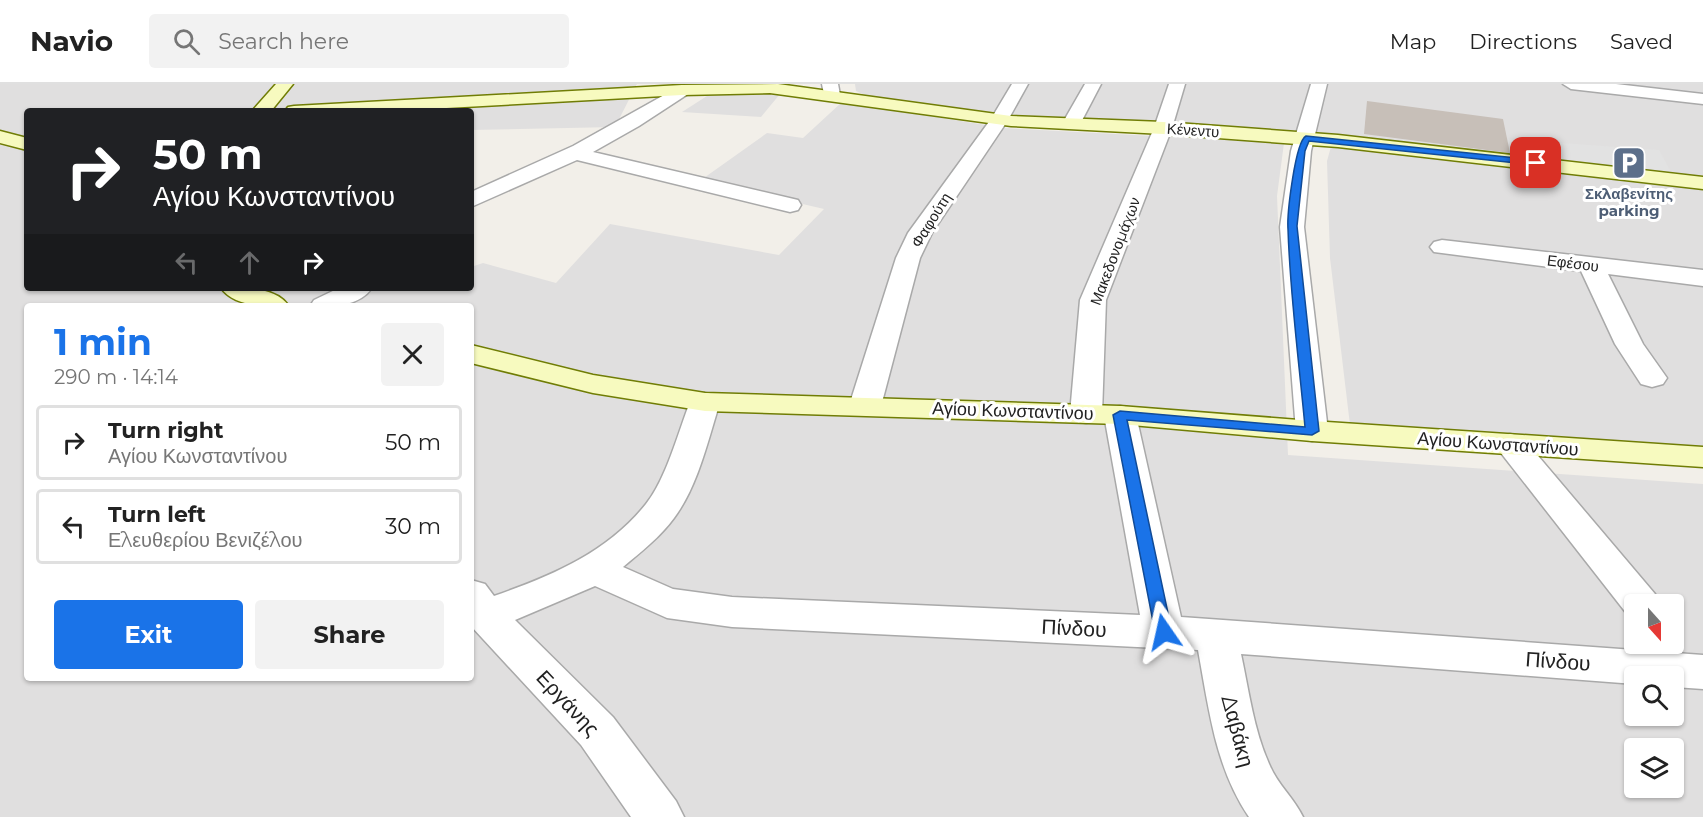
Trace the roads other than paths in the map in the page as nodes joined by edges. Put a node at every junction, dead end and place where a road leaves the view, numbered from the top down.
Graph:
1 (285, 84) edge
2 (1020, 84) edge
3 (1093, 84) edge
4 (1177, 84) edge
5 (1319, 84) edge
6 (1571, 84) edge
7 (684, 87) edge
8 (1625, 87) edge
9 (831, 89) edge
10 (660, 94) edge
11 (1703, 99) edge
12 (264, 108) edge
13 (359, 108) edge
14 (999, 120) junction
15 (1071, 124) junction
16 (1163, 128) junction
17 (0, 137) edge
18 (1306, 138) junction
19 (24, 143) edge
20 (578, 154) junction
21 (1703, 183) edge
22 (474, 199) edge
23 (790, 205) dead end
24 (1442, 247) dead end
25 (1591, 265) junction
26 (1703, 278) edge
27 (242, 291) edge
28 (353, 291) edge
29 (270, 303) edge
30 (328, 303) edge
31 (474, 355) edge
32 (1652, 378) dead end
33 (705, 402) junction
34 (865, 406) junction
35 (1103, 415) junction
36 (1312, 431) junction
37 (1510, 444) junction
38 (1703, 457) edge
39 (595, 570) junction
40 (1633, 594) edge
41 (478, 604) edge
42 (1164, 632) junction
43 (1216, 636) junction
44 (1690, 662) edge
45 (659, 817) edge
46 (1278, 817) edge

1 - 12 street
2 - 14 street, Φαφούτη
3 - 15 street
4 - 16 street, Μακεδονομάχων
5 - 18 street
6 - 8 street
7 - 9 street, Κένεντυ
7 - 10 street
8 - 11 street
9 - 14 street, Κένεντυ
10 - 13 street
10 - 20 street
14 - 15 street, Κένεντυ
14 - 34 street, Φαφούτη
15 - 16 street, Κένεντυ
16 - 18 street, Κένεντυ
16 - 35 street, Μακεδονομάχων
17 - 19 street
18 - 21 street, Κένεντυ
18 - 36 street
20 - 22 street
20 - 23 street
24 - 25 street, Εφέσου
25 - 26 street, Εφέσου
25 - 32 street
27 - 29 street
28 - 30 street
31 - 33 street, Αγίου Κωνσταντίνου
33 - 34 street, Αγίου Κωνσταντίνου
33 - 39 street
34 - 35 street, Αγίου Κωνσταντίνου
35 - 36 street, Αγίου Κωνσταντίνου
35 - 42 street, Μακεδονομάχων
36 - 37 street, Αγίου Κωνσταντίνου
37 - 38 street, Αγίου Κωνσταντίνου
37 - 40 street
39 - 41 street
39 - 42 street, Πίνδου
41 - 45 street, Εργάνης
42 - 43 street, Πίνδου
43 - 44 street, Πίνδου
43 - 46 street, Δαβάκη

